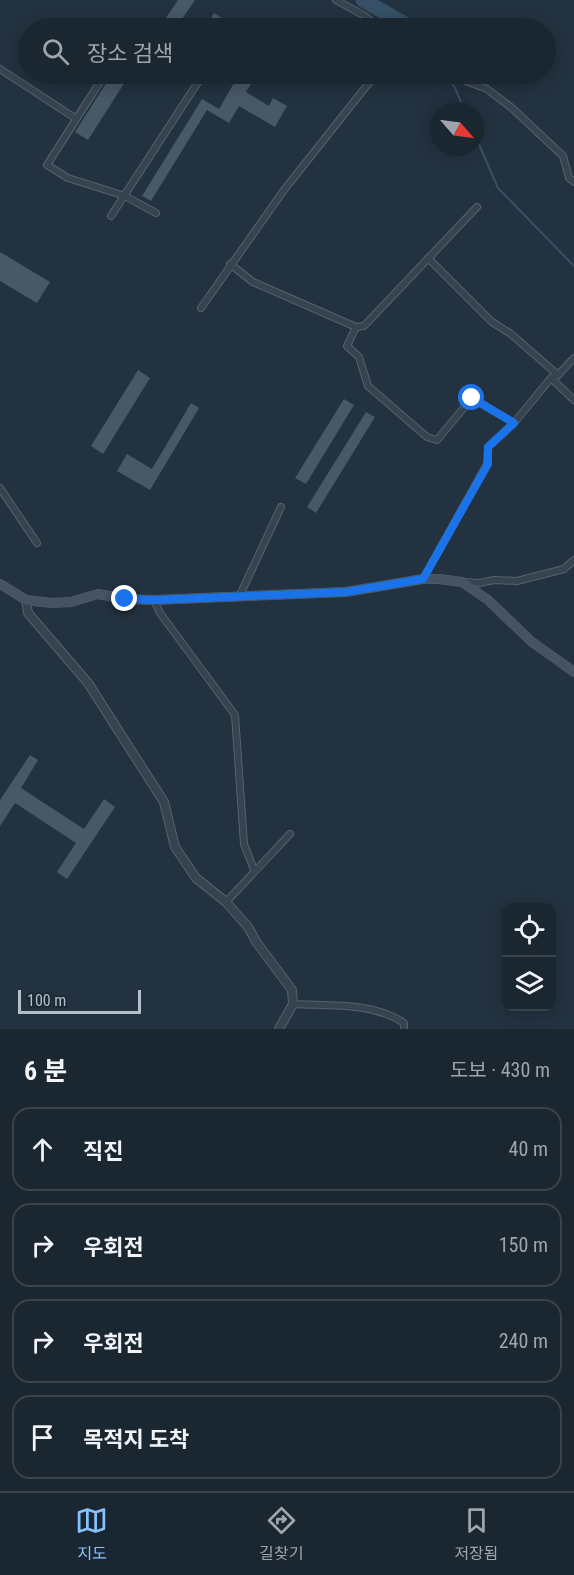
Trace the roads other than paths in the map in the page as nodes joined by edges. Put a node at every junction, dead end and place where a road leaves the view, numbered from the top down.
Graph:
1 (336, 0) edge
2 (368, 18) edge
3 (0, 69) edge
4 (18, 81) edge
5 (23, 84) edge
6 (98, 84) edge
7 (197, 84) edge
8 (368, 84) edge
9 (474, 84) edge
10 (75, 118) junction
11 (574, 182) edge
12 (125, 196) junction
13 (477, 207) dead end
14 (156, 213) dead end
15 (111, 216) dead end
16 (428, 258) junction
17 (230, 264) junction
18 (201, 308) dead end
19 (356, 327) junction
20 (574, 359) edge
21 (558, 375) junction
22 (551, 378) junction
23 (574, 400) edge
24 (514, 423) junction
25 (0, 488) edge
26 (281, 507) dead end
27 (38, 543) dead end
28 (574, 560) edge
29 (423, 579) junction
30 (462, 582) junction
31 (0, 584) edge
32 (240, 595) junction
33 (26, 600) junction
34 (154, 600) junction
35 (574, 672) edge
36 (290, 834) dead end
37 (254, 870) junction
38 (226, 902) junction
39 (293, 1004) junction
40 (279, 1029) edge
41 (404, 1029) edge

1 - 2 street
3 - 4 street
5 - 10 street
6 - 10 street
7 - 12 street
8 - 17 street
9 - 11 street
10 - 12 street
12 - 14 street
12 - 15 street
13 - 16 street
16 - 19 street
16 - 21 street
17 - 18 street
17 - 19 street
19 - 24 street
20 - 21 street
21 - 22 street
22 - 23 street
22 - 24 street
24 - 29 street
25 - 27 street
26 - 32 street
28 - 30 street
29 - 30 main road
29 - 32 main road
30 - 35 main road
31 - 33 main road
32 - 34 main road
33 - 34 main road
33 - 38 street
34 - 37 street
36 - 37 street
37 - 38 street
38 - 39 street
39 - 40 street
39 - 41 street

